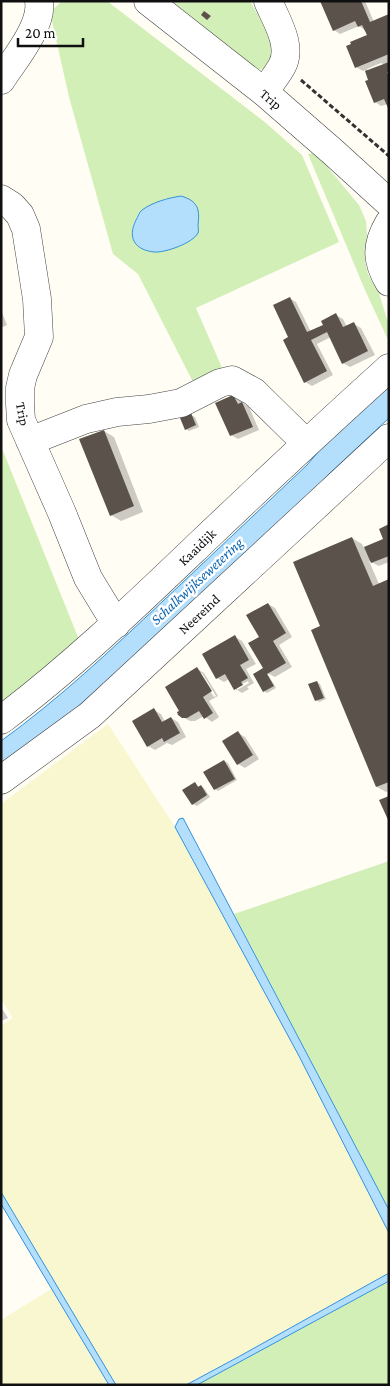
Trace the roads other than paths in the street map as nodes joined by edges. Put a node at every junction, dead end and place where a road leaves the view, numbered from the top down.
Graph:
1 (39, 1) edge
2 (148, 1) edge
3 (268, 1) edge
4 (1, 80) edge
5 (264, 92) junction
6 (1, 199) edge
7 (389, 203) edge
8 (389, 223) edge
9 (389, 282) edge
10 (389, 368) edge
11 (389, 438) edge
12 (30, 441) junction
13 (306, 443) junction
14 (116, 624) junction
15 (1, 720) edge
16 (1, 780) edge

1 - 4 street
2 - 5 street, Trip
3 - 5 street
5 - 7 street, Trip
6 - 12 street, Trip
8 - 9 street
10 - 13 street, Kaaidijk
11 - 16 street, Neereind
12 - 13 street
12 - 14 street, Trip
13 - 14 street, Kaaidijk
14 - 15 street, Kaaidijk

